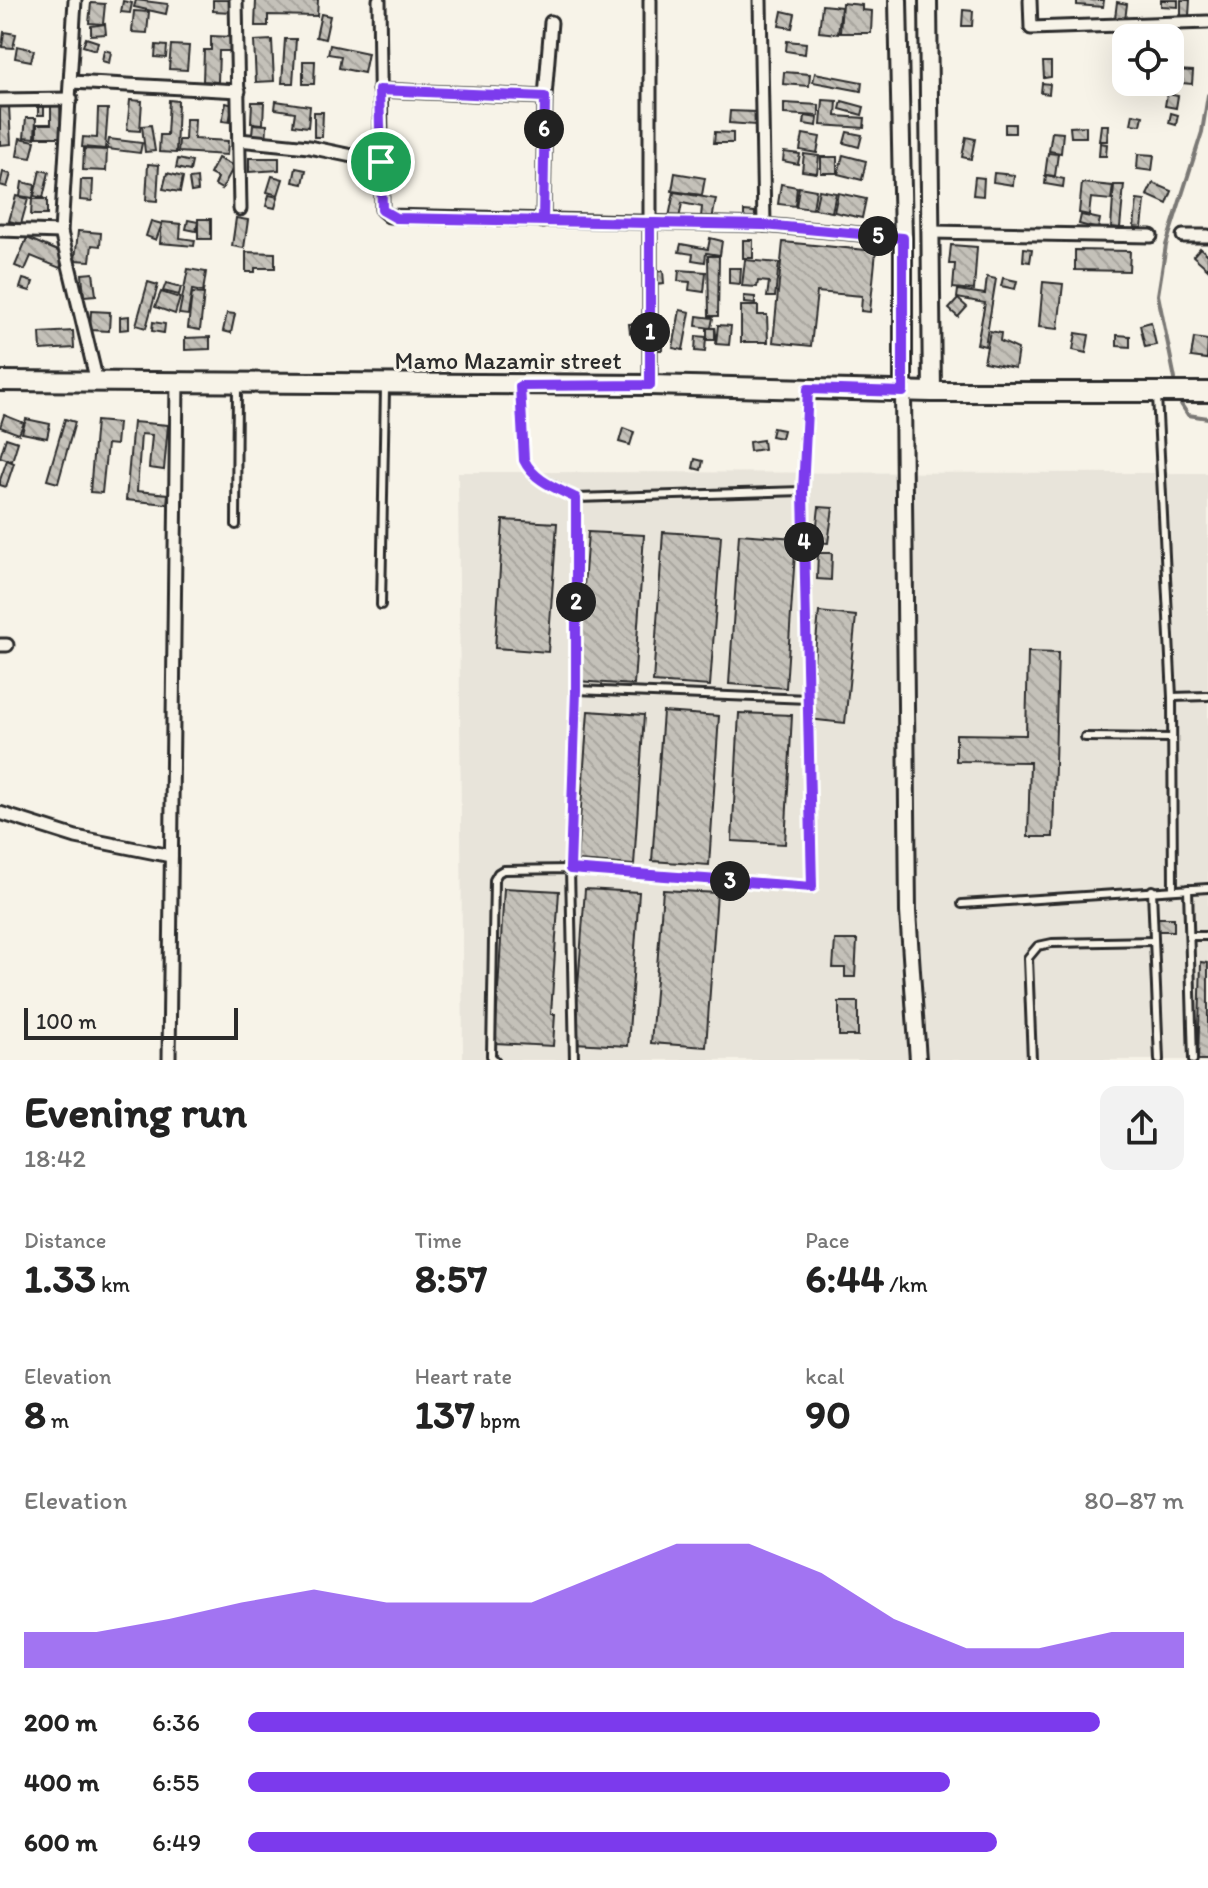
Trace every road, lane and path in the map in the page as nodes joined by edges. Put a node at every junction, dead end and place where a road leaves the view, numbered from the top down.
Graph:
1 (75, 0) edge
2 (236, 0) edge
3 (379, 0) edge
4 (650, 0) edge
5 (760, 0) edge
6 (898, 0) edge
7 (928, 0) edge
8 (1030, 0) edge
9 (551, 22) dead end
10 (1208, 22) edge
11 (71, 82) junction
12 (379, 90) junction
13 (239, 91) junction
14 (545, 97) junction
15 (71, 99) junction
16 (0, 100) edge
17 (239, 140) junction
18 (381, 162) junction
19 (240, 209) dead end
20 (543, 221) junction
21 (650, 223) junction
22 (764, 225) junction
23 (0, 230) edge
24 (61, 232) junction
25 (931, 232) junction
26 (1151, 236) dead end
27 (1183, 236) dead end
28 (1208, 236) edge
29 (903, 238) junction
30 (0, 381) edge
31 (177, 381) junction
32 (97, 382) junction
33 (237, 382) junction
34 (385, 384) junction
35 (650, 385) junction
36 (520, 386) junction
37 (808, 389) junction
38 (1157, 391) junction
39 (903, 392) junction
40 (932, 392) junction
41 (1208, 392) edge
42 (803, 491) junction
43 (576, 498) junction
44 (236, 525) dead end
45 (381, 605) dead end
46 (576, 690) junction
47 (1208, 696) edge
48 (1172, 697) junction
49 (808, 699) junction
50 (1085, 737) dead end
51 (1172, 738) junction
52 (0, 813) edge
53 (171, 856) junction
54 (570, 869) junction
55 (1208, 888) edge
56 (1188, 889) junction
57 (1152, 890) junction
58 (1173, 890) junction
59 (962, 904) dead end
60 (1190, 936) junction
61 (1208, 936) edge
62 (1154, 941) junction
63 (169, 1060) edge
64 (495, 1060) edge
65 (574, 1060) edge
66 (918, 1060) edge
67 (1032, 1060) edge
68 (1159, 1060) edge
69 (1193, 1060) edge

1 - 11 street
2 - 13 street
3 - 12 street
4 - 21 street
5 - 22 street
6 - 29 main road
7 - 25 main road
8 - 10 street
9 - 14 street
11 - 13 street
11 - 15 street
12 - 14 street
12 - 18 street
13 - 17 street
14 - 20 street
15 - 16 street
15 - 24 street
17 - 18 street
17 - 19 street
18 - 20 street
20 - 21 street
21 - 22 street
21 - 35 street
22 - 29 street
23 - 24 street
24 - 32 street
25 - 26 street
25 - 40 main road
27 - 28 street
29 - 39 main road
30 - 32 main road, Mamo Mazamir street
31 - 32 main road, Mamo Mazamir street
31 - 33 main road, Mamo Mazamir street
31 - 53 street
33 - 34 main road, Mamo Mazamir street
33 - 44 lane
34 - 36 main road, Mamo Mazamir street
34 - 45 lane
35 - 36 main road, Mamo Mazamir street
35 - 37 main road, Mamo Mazamir street
36 - 43 lane
37 - 39 main road, Mamo Mazamir street
37 - 42 lane
38 - 40 main road, Mamo Mazamir street
38 - 41 main road, Mamo Mazamir street
38 - 48 lane
39 - 40 main road, Mamo Mazamir street
39 - 66 street
42 - 43 lane
42 - 49 lane
43 - 46 lane
46 - 49 lane
46 - 54 lane
47 - 48 lane
48 - 51 lane
49 - 54 lane
50 - 51 lane
51 - 58 lane
52 - 53 street
53 - 63 street
54 - 64 lane
54 - 65 lane
55 - 56 lane
56 - 58 lane
56 - 60 lane
57 - 58 lane
57 - 59 lane
57 - 62 lane
60 - 61 lane
60 - 69 lane
62 - 67 lane
62 - 68 lane

